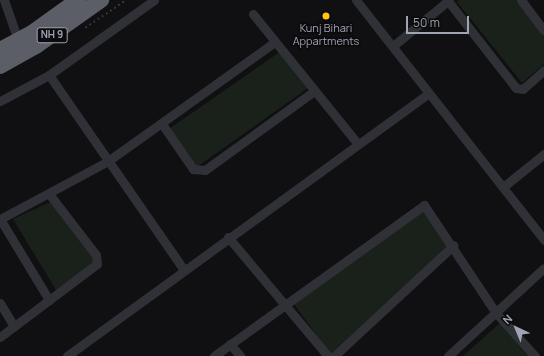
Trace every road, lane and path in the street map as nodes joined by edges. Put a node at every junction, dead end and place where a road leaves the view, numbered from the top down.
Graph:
1 (4, 0) edge
2 (102, 0) edge
3 (154, 0) edge
4 (356, 0) edge
5 (449, 0) edge
6 (521, 0) edge
7 (71, 2) edge
8 (253, 14) dead end
9 (544, 30) edge
10 (18, 40) junction
11 (275, 42) junction
12 (393, 46) junction
13 (0, 50) edge
14 (0, 66) edge
15 (544, 70) edge
16 (49, 75) junction
17 (314, 91) junction
18 (428, 94) junction
19 (0, 102) edge
20 (162, 124) junction
21 (357, 143) junction
22 (544, 154) edge
23 (108, 161) junction
24 (503, 186) junction
25 (50, 195) junction
26 (0, 219) edge
27 (228, 237) junction
28 (544, 240) edge
29 (454, 245) junction
30 (544, 268) edge
31 (184, 270) junction
32 (49, 300) junction
33 (0, 303) edge
34 (283, 305) junction
35 (496, 313) junction
36 (14, 326) junction
37 (0, 337) edge
38 (230, 344) junction
39 (67, 356) edge
40 (214, 356) edge
41 (240, 356) edge
42 (328, 356) edge
43 (334, 356) edge
44 (448, 356) edge
45 (535, 356) edge

1 - 10 street
2 - 14 highway, NH 9
3 - 16 street
4 - 12 street
5 - 12 street
5 - 15 street
6 - 9 street
7 - 10 highway
8 - 11 street
10 - 13 highway
11 - 17 street
11 - 20 street
12 - 18 street
16 - 19 street
16 - 23 street
17 - 20 street
17 - 21 street
18 - 21 street
18 - 24 street
20 - 23 street
21 - 27 street
22 - 24 street
23 - 25 street
23 - 31 street
24 - 28 street
25 - 26 street
25 - 32 street
26 - 32 street
27 - 31 street
27 - 34 street
29 - 34 street
29 - 35 street
29 - 43 street
30 - 35 street
31 - 39 street
32 - 36 street
33 - 36 street
34 - 38 street
34 - 42 street
35 - 44 street
35 - 45 street
36 - 37 street
38 - 40 street
38 - 41 street

